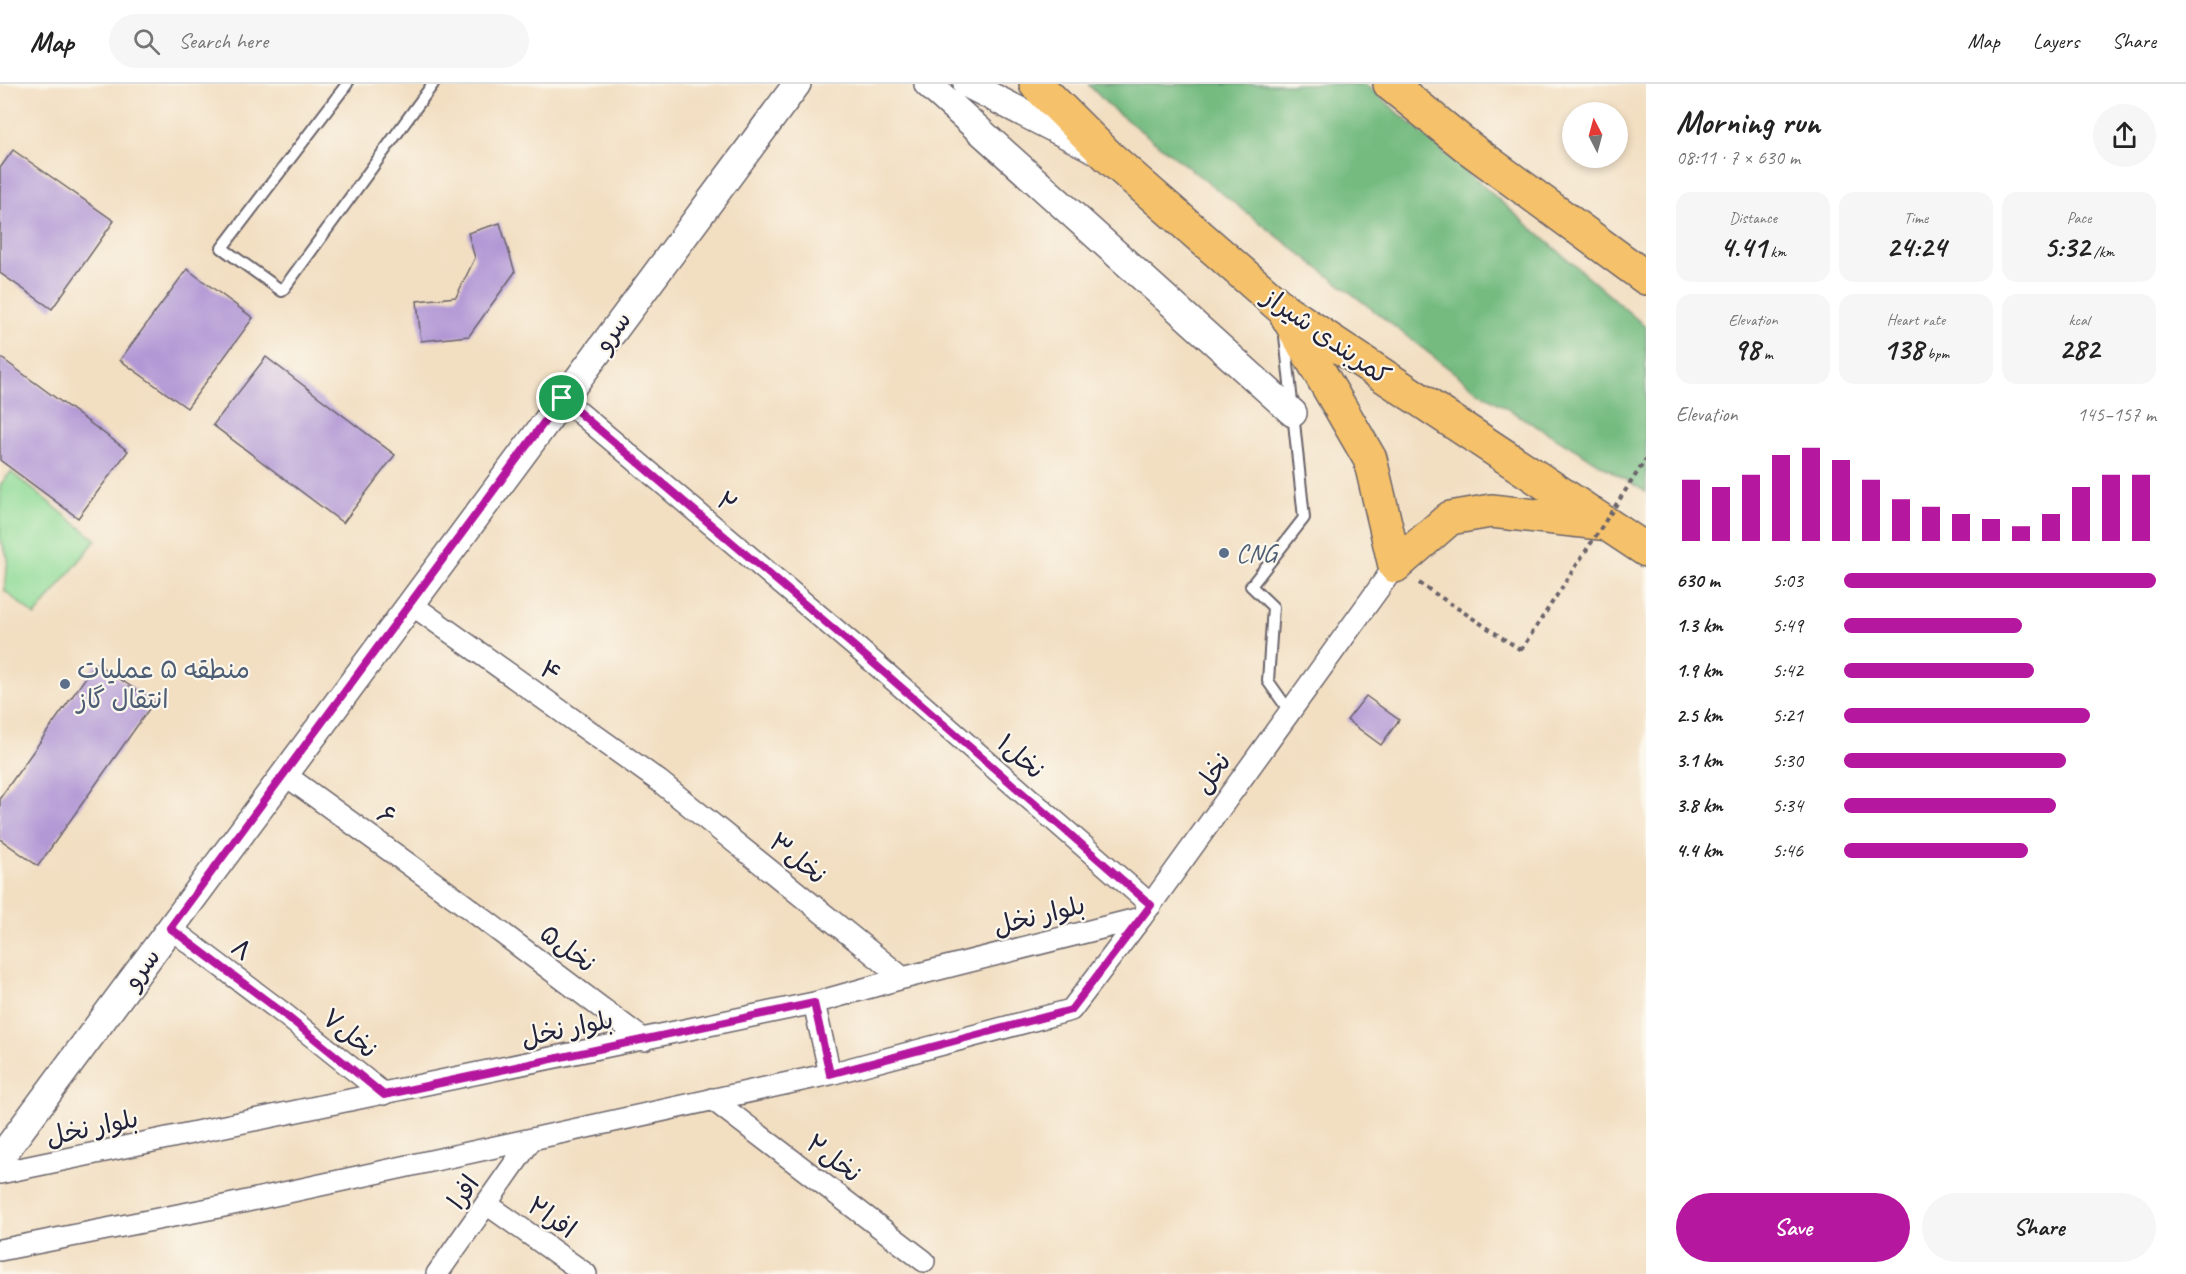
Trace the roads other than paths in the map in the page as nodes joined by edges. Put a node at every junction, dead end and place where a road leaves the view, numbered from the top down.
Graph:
1 (347, 84) edge
2 (434, 84) edge
3 (797, 84) edge
4 (928, 84) edge
5 (967, 84) edge
6 (1036, 84) edge
7 (1390, 84) edge
8 (1108, 156) junction
9 (1646, 278) edge
10 (1283, 309) junction
11 (562, 398) junction
12 (1293, 413) junction
13 (1604, 524) junction
14 (1646, 550) edge
15 (1395, 566) junction
16 (411, 604) junction
17 (856, 648) joint
18 (1290, 712) junction
19 (284, 774) junction
20 (659, 781) joint
21 (458, 900) joint
22 (1146, 911) junction
23 (170, 928) junction
24 (903, 978) junction
25 (814, 1003) junction
26 (283, 1013) joint
27 (644, 1040) junction
28 (830, 1074) junction
29 (384, 1095) junction
30 (712, 1099) junction
31 (531, 1140) junction
32 (0, 1158) edge
33 (0, 1173) edge
34 (488, 1205) junction
35 (0, 1250) edge
36 (924, 1261) dead end
37 (437, 1274) edge
38 (586, 1274) edge

1 - 2 lane
3 - 11 street, سرو
4 - 12 street
5 - 8 street
6 - 8 highway, کمربندی شیراز
7 - 9 highway
8 - 10 highway, کمربندی شیراز
10 - 12 lane
10 - 13 highway, کمربندی شیراز
10 - 15 highway
11 - 16 street, سرو
11 - 17 street, ۲
12 - 18 lane
13 - 14 highway, کمربندی شیراز
13 - 15 highway
15 - 18 street, نخل
16 - 19 street, سرو
16 - 20 street, ۴
17 - 22 street, نخل۱
18 - 22 street, نخل
19 - 21 street, ۶
19 - 23 street, سرو
20 - 24 street, نخل۳
21 - 27 street, نخل۵
22 - 24 street, بلوار نخل
22 - 28 street, نخل
23 - 26 street, ۸
23 - 32 street, سرو
24 - 25 street, بلوار نخل
25 - 27 street, بلوار نخل
25 - 28 street
26 - 29 street, نخل۷
27 - 29 street, بلوار نخل
28 - 30 street
29 - 33 street, بلوار نخل
30 - 31 street
30 - 36 street, نخل۲
31 - 34 street, افرا
31 - 35 street
34 - 37 street, افرا
34 - 38 street, ۲افرا

